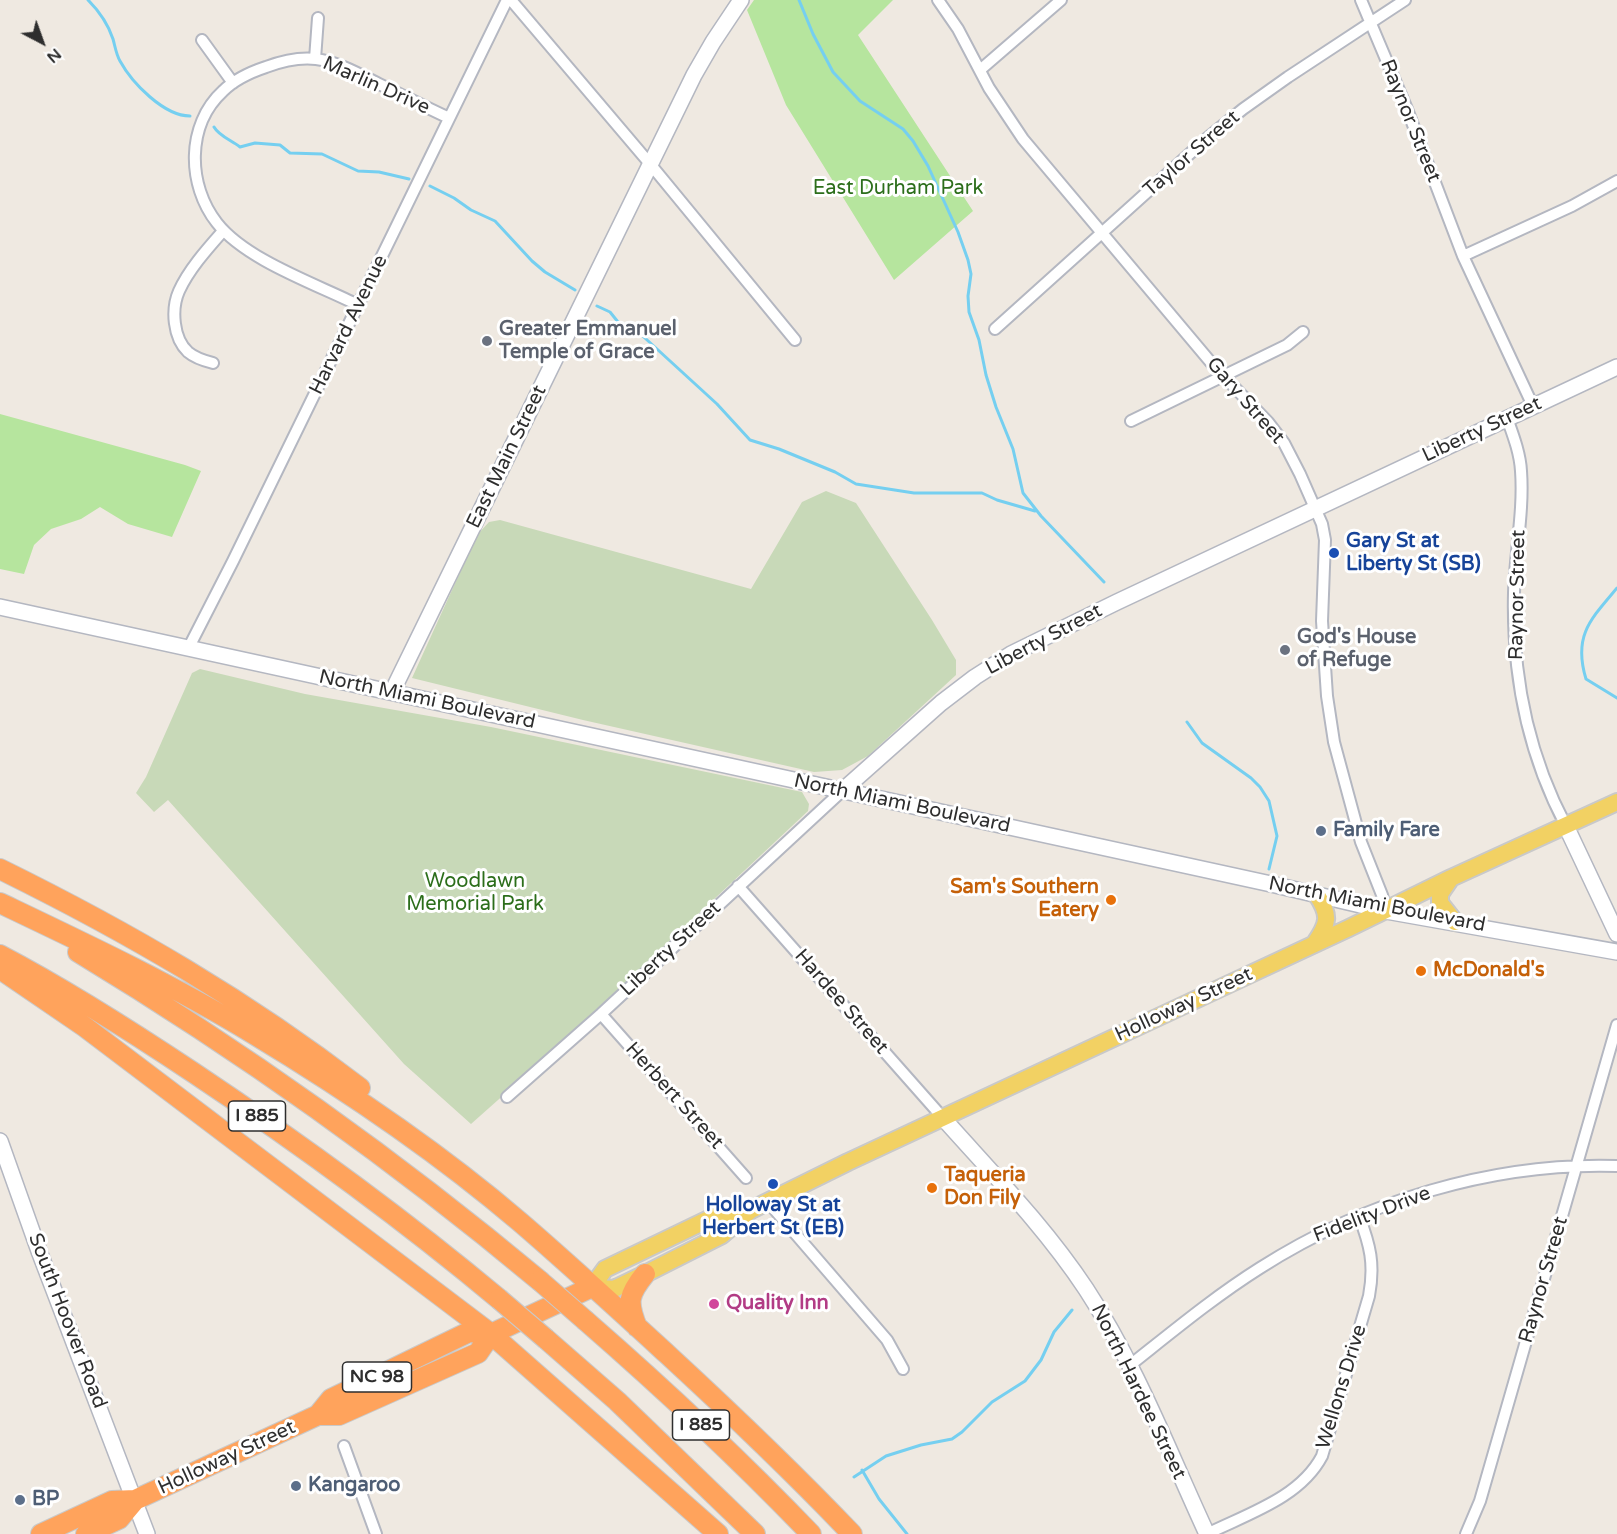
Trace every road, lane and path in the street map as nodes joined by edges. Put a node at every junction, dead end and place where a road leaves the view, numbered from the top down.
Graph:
1 (509, 0) edge
2 (741, 0) edge
3 (938, 0) edge
4 (1061, 0) edge
5 (1361, 0) edge
6 (1405, 0) edge
7 (318, 18) dead end
8 (1371, 23) junction
9 (202, 40) dead end
10 (315, 59) junction
11 (980, 70) junction
12 (233, 82) junction
13 (448, 118) junction
14 (651, 165) junction
15 (1617, 181) edge
16 (223, 231) junction
17 (1102, 234) junction
18 (1463, 256) junction
19 (358, 305) junction
20 (994, 329) dead end
21 (1303, 332) dead end
22 (795, 340) dead end
23 (213, 363) dead end
24 (1617, 367) edge
25 (1223, 376) junction
26 (1533, 406) junction
27 (1507, 418) junction
28 (1131, 421) dead end
29 (1316, 509) junction
30 (0, 607) edge
31 (188, 649) junction
32 (392, 692) junction
33 (842, 791) junction
34 (1617, 802) edge
35 (1566, 826) junction
36 (0, 870) edge
37 (1450, 878) junction
38 (738, 886) junction
39 (1317, 894) junction
40 (0, 904) edge
41 (1386, 911) junction
42 (1455, 922) junction
43 (1617, 934) edge
44 (1316, 944) junction
45 (1617, 952) edge
46 (0, 955) edge
47 (0, 969) edge
48 (601, 1014) junction
49 (1617, 1025) edge
50 (507, 1097) dead end
51 (943, 1118) junction
52 (0, 1142) edge
53 (445, 1164) junction
54 (1576, 1165) junction
55 (1617, 1166) edge
56 (746, 1178) dead end
57 (768, 1202) junction
58 (752, 1210) junction
59 (1359, 1216) junction
60 (645, 1274) junction
61 (592, 1287) junction
62 (440, 1297) junction
63 (637, 1327) junction
64 (491, 1334) junction
65 (441, 1345) junction
66 (1130, 1366) junction
67 (903, 1369) dead end
68 (318, 1415) junction
69 (344, 1446) dead end
70 (135, 1500) junction
71 (41, 1534) edge
72 (86, 1534) edge
73 (147, 1534) edge
74 (376, 1534) edge
75 (718, 1534) edge
76 (755, 1534) edge
77 (811, 1534) edge
78 (852, 1534) edge
79 (1207, 1534) edge
80 (1466, 1534) edge

1 - 13 street, Harvard Avenue
1 - 14 street
2 - 14 street, East Main Street
3 - 11 street, Gary Street
4 - 11 street
5 - 8 street, Raynor Street
6 - 8 street, Taylor Street
7 - 10 street
8 - 17 street, Taylor Street
8 - 18 street, Raynor Street
9 - 12 street
10 - 12 street, Marlin Drive
10 - 13 street, Marlin Drive
11 - 17 street, Gary Street
12 - 16 street, Marlin Drive
13 - 19 street, Harvard Avenue
14 - 22 street
14 - 32 street, East Main Street
15 - 18 street
16 - 19 street, Marlin Drive
16 - 23 street
17 - 20 street, Taylor Street
17 - 25 street, Gary Street
18 - 26 street, Raynor Street
19 - 31 street, Harvard Avenue
21 - 25 street
24 - 26 street, Liberty Street
25 - 28 street
25 - 29 street, Gary Street
26 - 27 street, Liberty Street
27 - 29 street, Liberty Street
27 - 35 street, Raynor Street
29 - 33 street, Liberty Street
29 - 41 street, Gary Street
30 - 31 street, North Miami Boulevard
31 - 32 street, North Miami Boulevard
32 - 33 street, North Miami Boulevard
33 - 38 street, Liberty Street
33 - 39 street, North Miami Boulevard
34 - 35 main road, Holloway Street
35 - 37 main road, Holloway Street
35 - 43 street, Raynor Street
36 - 53 highway
37 - 41 main road, Holloway Street
37 - 42 main road
38 - 48 street, Liberty Street
38 - 51 street, Hardee Street
39 - 41 street, North Miami Boulevard
39 - 44 main road
40 - 53 highway
40 - 77 highway, I 885, bridge
41 - 42 street, North Miami Boulevard
41 - 44 main road, Holloway Street
42 - 45 street, North Miami Boulevard
44 - 51 main road, Holloway Street
46 - 76 highway, I 885, bridge
47 - 62 highway
48 - 50 street, Liberty Street
48 - 56 street, Herbert Street
49 - 54 street, Raynor Street
51 - 57 main road, Holloway Street
51 - 66 street, North Hardee Street
52 - 70 street, South Hoover Road
53 - 61 highway
54 - 55 street, Fidelity Drive
54 - 59 street, Fidelity Drive
54 - 80 street, Raynor Street
57 - 58 main road, Holloway Street
57 - 67 street
58 - 60 main road, Holloway Street
58 - 61 main road, Holloway Street
59 - 66 street, Fidelity Drive
59 - 79 street, Wellons Drive
60 - 61 main road, Holloway Street
60 - 63 highway
61 - 63 highway
61 - 64 highway, Holloway Street
62 - 64 highway
62 - 65 highway
63 - 78 highway
64 - 65 highway, Holloway Street / NC 98
64 - 68 highway, Holloway Street / NC 98
64 - 75 highway
65 - 68 highway, Holloway Street / NC 98
66 - 79 street, North Hardee Street
68 - 70 highway, Holloway Street / NC 98
69 - 74 street
70 - 71 highway, Holloway Street / NC 98
70 - 72 highway, Holloway Street / NC 98
70 - 73 street, South Hoover Road

